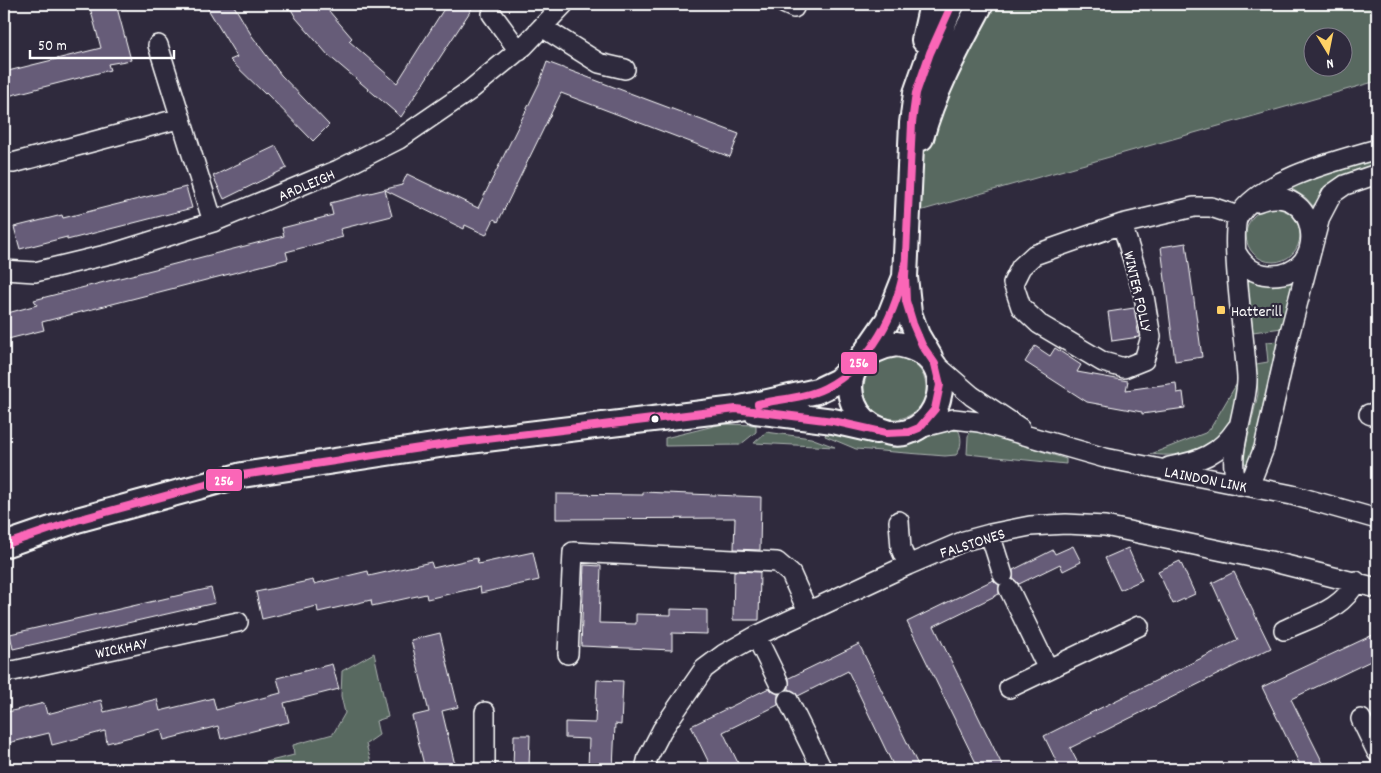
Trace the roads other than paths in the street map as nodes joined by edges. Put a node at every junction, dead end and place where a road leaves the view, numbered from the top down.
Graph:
1 (564, 4) edge
2 (932, 4) edge
3 (952, 4) edge
4 (981, 4) edge
5 (492, 14) dead end
6 (542, 27) junction
7 (158, 45) dead end
8 (519, 51) junction
9 (625, 70) dead end
10 (916, 93) junction
11 (181, 118) junction
12 (1377, 149) edge
13 (13, 163) dead end
14 (1377, 174) edge
15 (911, 178) junction
16 (1243, 211) junction
17 (213, 222) junction
18 (1122, 224) junction
19 (1310, 248) junction
20 (1236, 252) junction
21 (4, 270) edge
22 (905, 277) junction
23 (861, 359) junction
24 (932, 360) junction
25 (736, 409) junction
26 (1244, 411) junction
27 (919, 428) junction
28 (886, 432) junction
29 (1036, 438) junction
30 (1264, 448) junction
31 (1147, 467) junction
32 (1239, 485) junction
33 (1292, 495) junction
34 (1377, 518) edge
35 (899, 521) dead end
36 (990, 534) junction
37 (4, 545) edge
38 (908, 565) junction
39 (1356, 581) junction
40 (1377, 588) edge
41 (808, 612) junction
42 (238, 622) dead end
43 (1139, 626) dead end
44 (1284, 630) dead end
45 (756, 636) junction
46 (568, 654) dead end
47 (1048, 669) junction
48 (4, 670) edge
49 (779, 683) dead end
50 (1009, 688) dead end
51 (788, 700) dead end
52 (485, 712) dead end
53 (1361, 719) dead end
54 (1377, 752) edge
55 (485, 769) edge
56 (645, 769) edge
57 (822, 769) edge

1 - 6 street, ARDLEIGH
2 - 10 main road
3 - 10 main road
4 - 15 main road
5 - 8 street
6 - 8 street, ARDLEIGH
6 - 9 street
7 - 11 street
8 - 17 street, ARDLEIGH
10 - 15 main road
11 - 13 street
11 - 17 street
12 - 16 street
14 - 19 street
15 - 22 main road
16 - 18 street, WINTER FOLLY
16 - 19 street
16 - 20 street
17 - 21 street, ARDLEIGH
18 - 18 street, WINTER FOLLY
19 - 20 street
19 - 30 street
20 - 26 street
22 - 23 main road
22 - 24 main road
23 - 24 main road
23 - 25 main road
23 - 28 main road
24 - 27 main road
24 - 29 street, LAINDON LINK
25 - 28 main road
25 - 37 main road
26 - 31 street
26 - 32 street
27 - 28 main road
27 - 29 street, LAINDON LINK
29 - 31 street, LAINDON LINK
30 - 32 street
30 - 33 street
31 - 32 street, LAINDON LINK
32 - 33 street, LAINDON LINK
33 - 34 street, LAINDON LINK
35 - 38 street
36 - 38 street, FALSTONES
36 - 39 street, FALSTONES
36 - 47 street
38 - 41 street, FALSTONES
39 - 40 street, FALSTONES
39 - 44 street
41 - 45 street, FALSTONES
41 - 46 street
42 - 48 street, WICKHAY
43 - 47 street
45 - 49 street
45 - 56 street, FALSTONES
47 - 50 street
51 - 57 street
52 - 55 street
53 - 54 street

